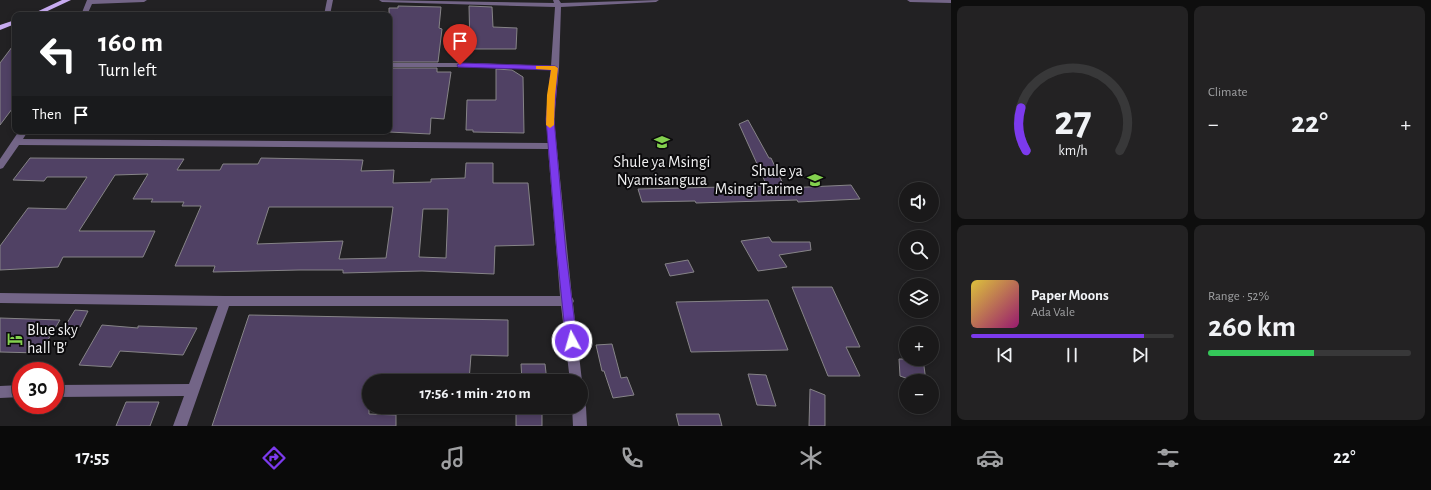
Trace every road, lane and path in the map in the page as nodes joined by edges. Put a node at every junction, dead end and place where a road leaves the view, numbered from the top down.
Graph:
1 (68, 0) edge
2 (144, 0) edge
3 (330, 0) edge
4 (382, 0) edge
5 (656, 0) edge
6 (910, 0) edge
7 (932, 0) edge
8 (90, 1) edge
9 (462, 1) edge
10 (951, 1) edge
11 (557, 3) edge
12 (40, 12) edge
13 (85, 12) edge
14 (328, 12) edge
15 (12, 23) edge
16 (0, 28) edge
17 (392, 65) edge
18 (555, 68) junction
19 (22, 134) edge
20 (18, 142) junction
21 (552, 146) junction
22 (0, 166) edge
23 (0, 298) edge
24 (224, 301) junction
25 (568, 301) junction
26 (575, 374) edge
27 (193, 390) junction
28 (12, 391) edge
29 (64, 391) edge
30 (0, 392) edge
31 (579, 414) edge
32 (180, 426) edge
33 (580, 426) edge

1 - 12 main road
2 - 8 street
3 - 14 street
4 - 9 street
5 - 11 street
6 - 7 street
7 - 10 street
8 - 13 street
9 - 11 street
11 - 18 street
15 - 16 main road
17 - 18 street
18 - 21 street
19 - 20 street
20 - 21 street
20 - 22 street
21 - 25 street
23 - 24 street
24 - 25 street
24 - 27 street
25 - 26 street
27 - 29 street
27 - 32 street
28 - 30 street
31 - 33 street

